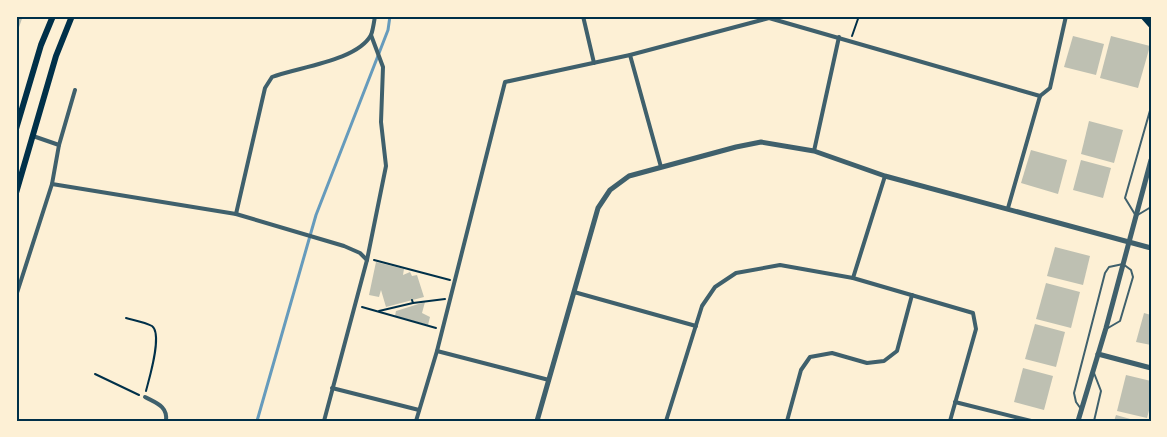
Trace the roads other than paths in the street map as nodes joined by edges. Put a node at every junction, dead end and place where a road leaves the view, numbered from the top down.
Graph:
1 (52, 16) edge
2 (72, 16) edge
3 (375, 16) edge
4 (583, 16) edge
5 (1066, 16) edge
6 (1143, 16) edge
7 (1151, 25) edge
8 (371, 35) junction
9 (839, 37) junction
10 (630, 55) junction
11 (594, 63) junction
12 (75, 90) dead end
13 (1040, 96) junction
14 (1151, 107) edge
15 (16, 129) edge
16 (33, 136) junction
17 (59, 145) junction
18 (814, 151) junction
19 (1151, 160) edge
20 (661, 167) junction
21 (885, 176) junction
22 (52, 184) junction
23 (16, 193) edge
24 (1151, 206) edge
25 (1008, 208) junction
26 (236, 214) junction
27 (1136, 216) junction
28 (1129, 242) junction
29 (1151, 248) edge
30 (367, 260) junction
31 (1123, 264) junction
32 (16, 272) edge
33 (23, 274) junction
34 (853, 278) junction
35 (574, 292) junction
36 (912, 295) junction
37 (16, 296) edge
38 (696, 326) junction
39 (1106, 328) junction
40 (437, 351) junction
41 (1098, 354) junction
42 (1151, 368) edge
43 (1093, 373) junction
44 (549, 380) junction
45 (332, 388) junction
46 (145, 397) road end
47 (955, 402) junction
48 (419, 410) junction
49 (1082, 410) junction
50 (166, 421) edge
51 (324, 421) edge
52 (416, 421) edge
53 (537, 421) edge
54 (666, 421) edge
55 (787, 421) edge
56 (950, 421) edge
57 (1032, 421) edge
58 (1078, 421) edge
59 (1094, 421) edge

1 - 15 main road
2 - 16 main road
3 - 8 street
4 - 11 street
5 - 13 street
6 - 7 main road
8 - 26 street
8 - 30 street
9 - 10 street
9 - 13 street
9 - 18 street
10 - 11 street
10 - 20 street
11 - 40 street
12 - 17 street
13 - 25 street
14 - 27 lane
16 - 17 street
16 - 23 main road
17 - 22 street
18 - 20 street
18 - 21 street
19 - 27 street
20 - 35 street
21 - 25 street
21 - 34 street
22 - 26 street
22 - 33 street
24 - 27 lane
25 - 28 street
26 - 30 street
27 - 28 street
28 - 29 street
28 - 31 street
30 - 45 street
31 - 39 street
31 - 39 lane
31 - 49 lane
32 - 33 street
33 - 37 street
34 - 36 street
34 - 38 street
35 - 38 street
35 - 44 street
36 - 47 street
36 - 55 street
38 - 54 street
39 - 41 street
40 - 44 street
40 - 48 street
41 - 42 street
41 - 43 street
43 - 49 street
43 - 59 lane
44 - 53 street
45 - 48 street
45 - 51 street
46 - 50 street
47 - 56 street
47 - 57 street
48 - 52 street
49 - 58 street

